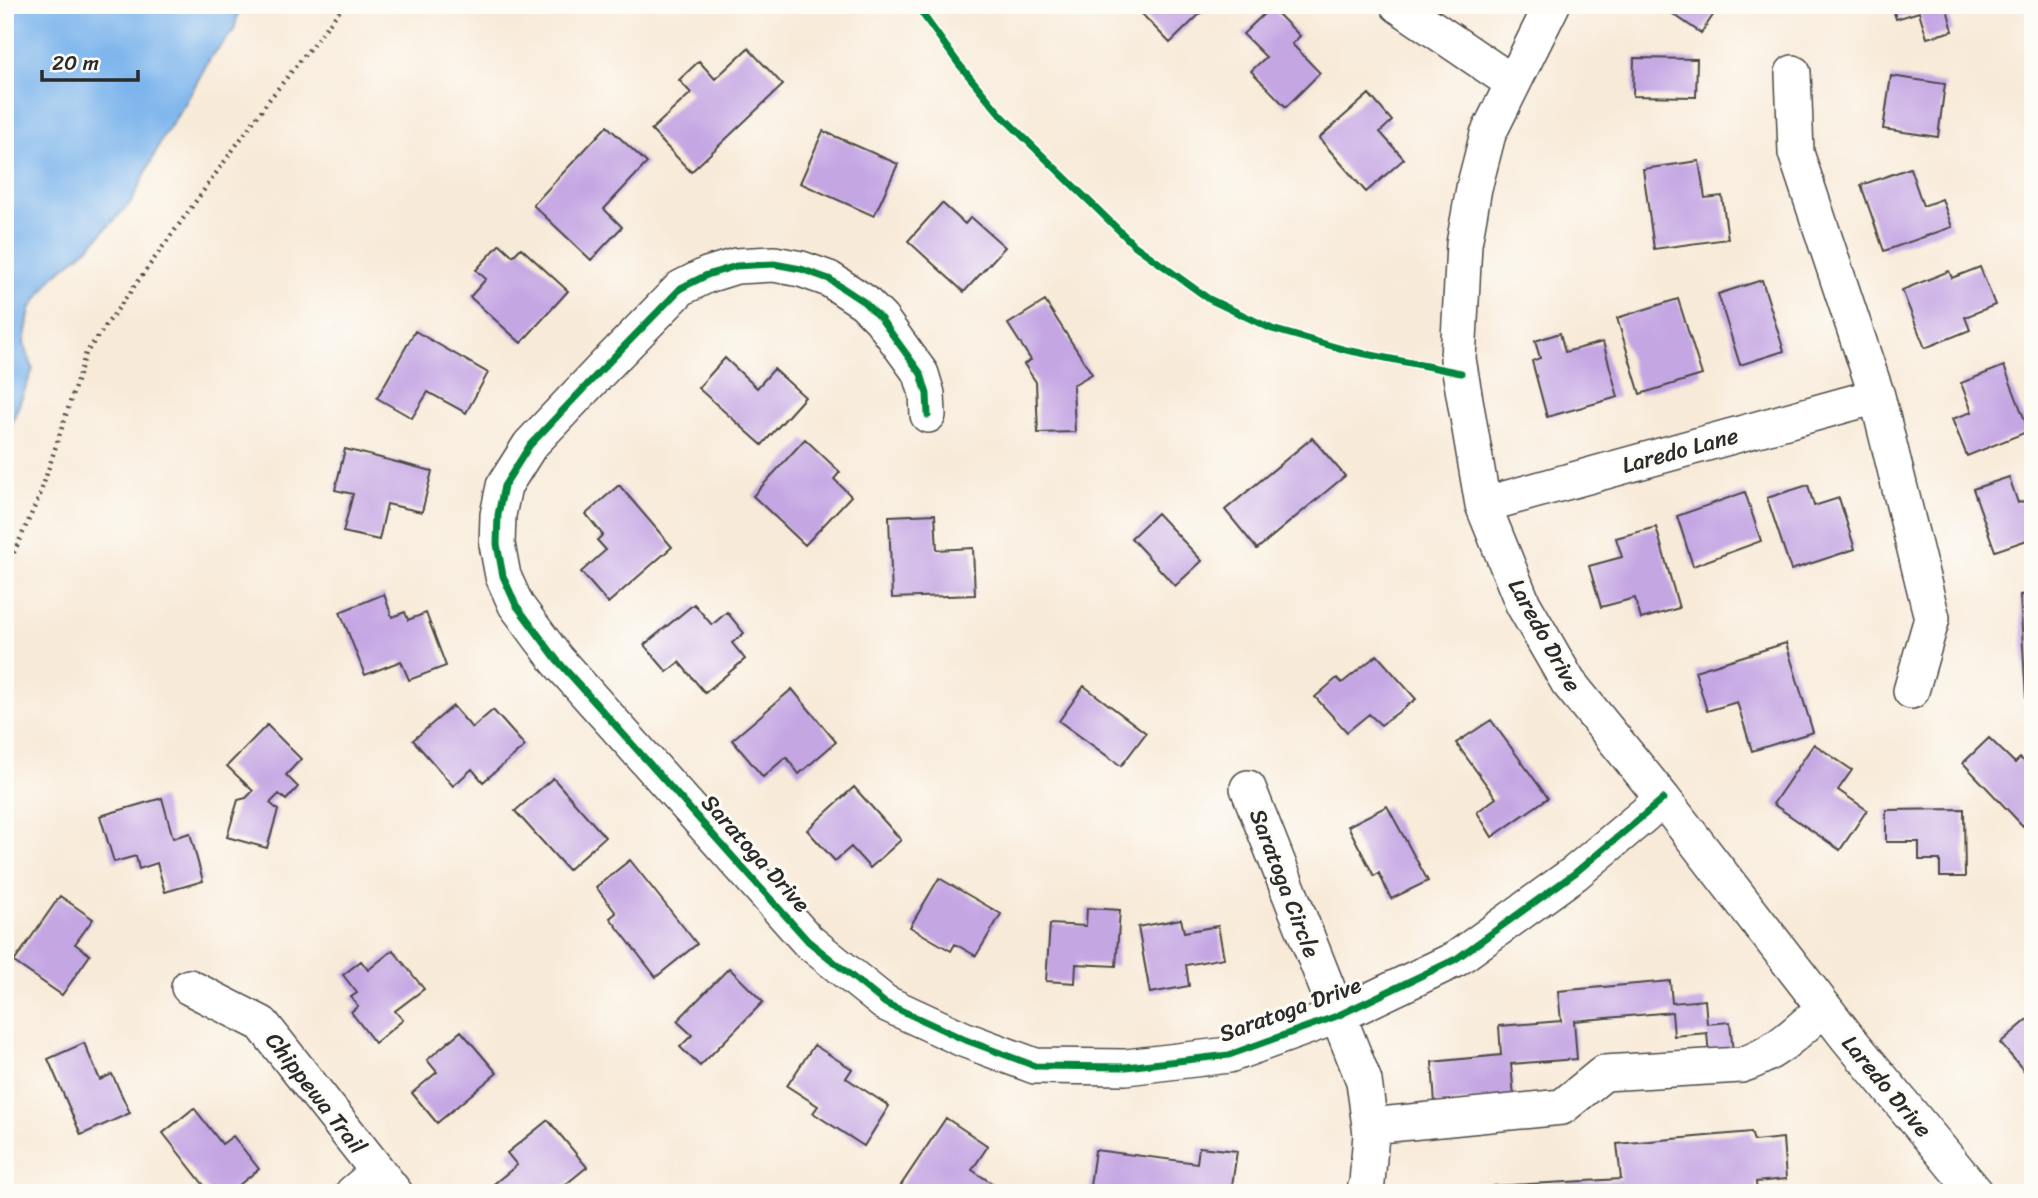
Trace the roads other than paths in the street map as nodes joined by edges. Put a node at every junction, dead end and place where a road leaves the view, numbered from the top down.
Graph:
1 (1398, 5) edge
2 (1552, 5) edge
3 (1793, 73) dead end
4 (1513, 83) junction
5 (1877, 396) junction
6 (928, 415) dead end
7 (1482, 505) junction
8 (1911, 691) dead end
9 (1248, 788) dead end
10 (1662, 799) junction
11 (189, 987) dead end
12 (1824, 1008) junction
13 (1337, 1016) junction
14 (1370, 1126) junction
15 (375, 1186) edge
16 (1364, 1193) edge
17 (1976, 1193) edge

1 - 4 street
2 - 4 street, Laredo Drive
3 - 5 street
4 - 7 street, Laredo Drive
5 - 7 street, Laredo Lane
5 - 8 street
6 - 13 street, Saratoga Drive
7 - 10 street, Laredo Drive
9 - 13 street, Saratoga Circle
10 - 12 street, Laredo Drive
10 - 13 street, Saratoga Drive
11 - 15 street, Chippewa Trail
12 - 14 street
12 - 17 street, Laredo Drive
13 - 14 street, Saratoga Circle
14 - 16 street, Saratoga Circle

